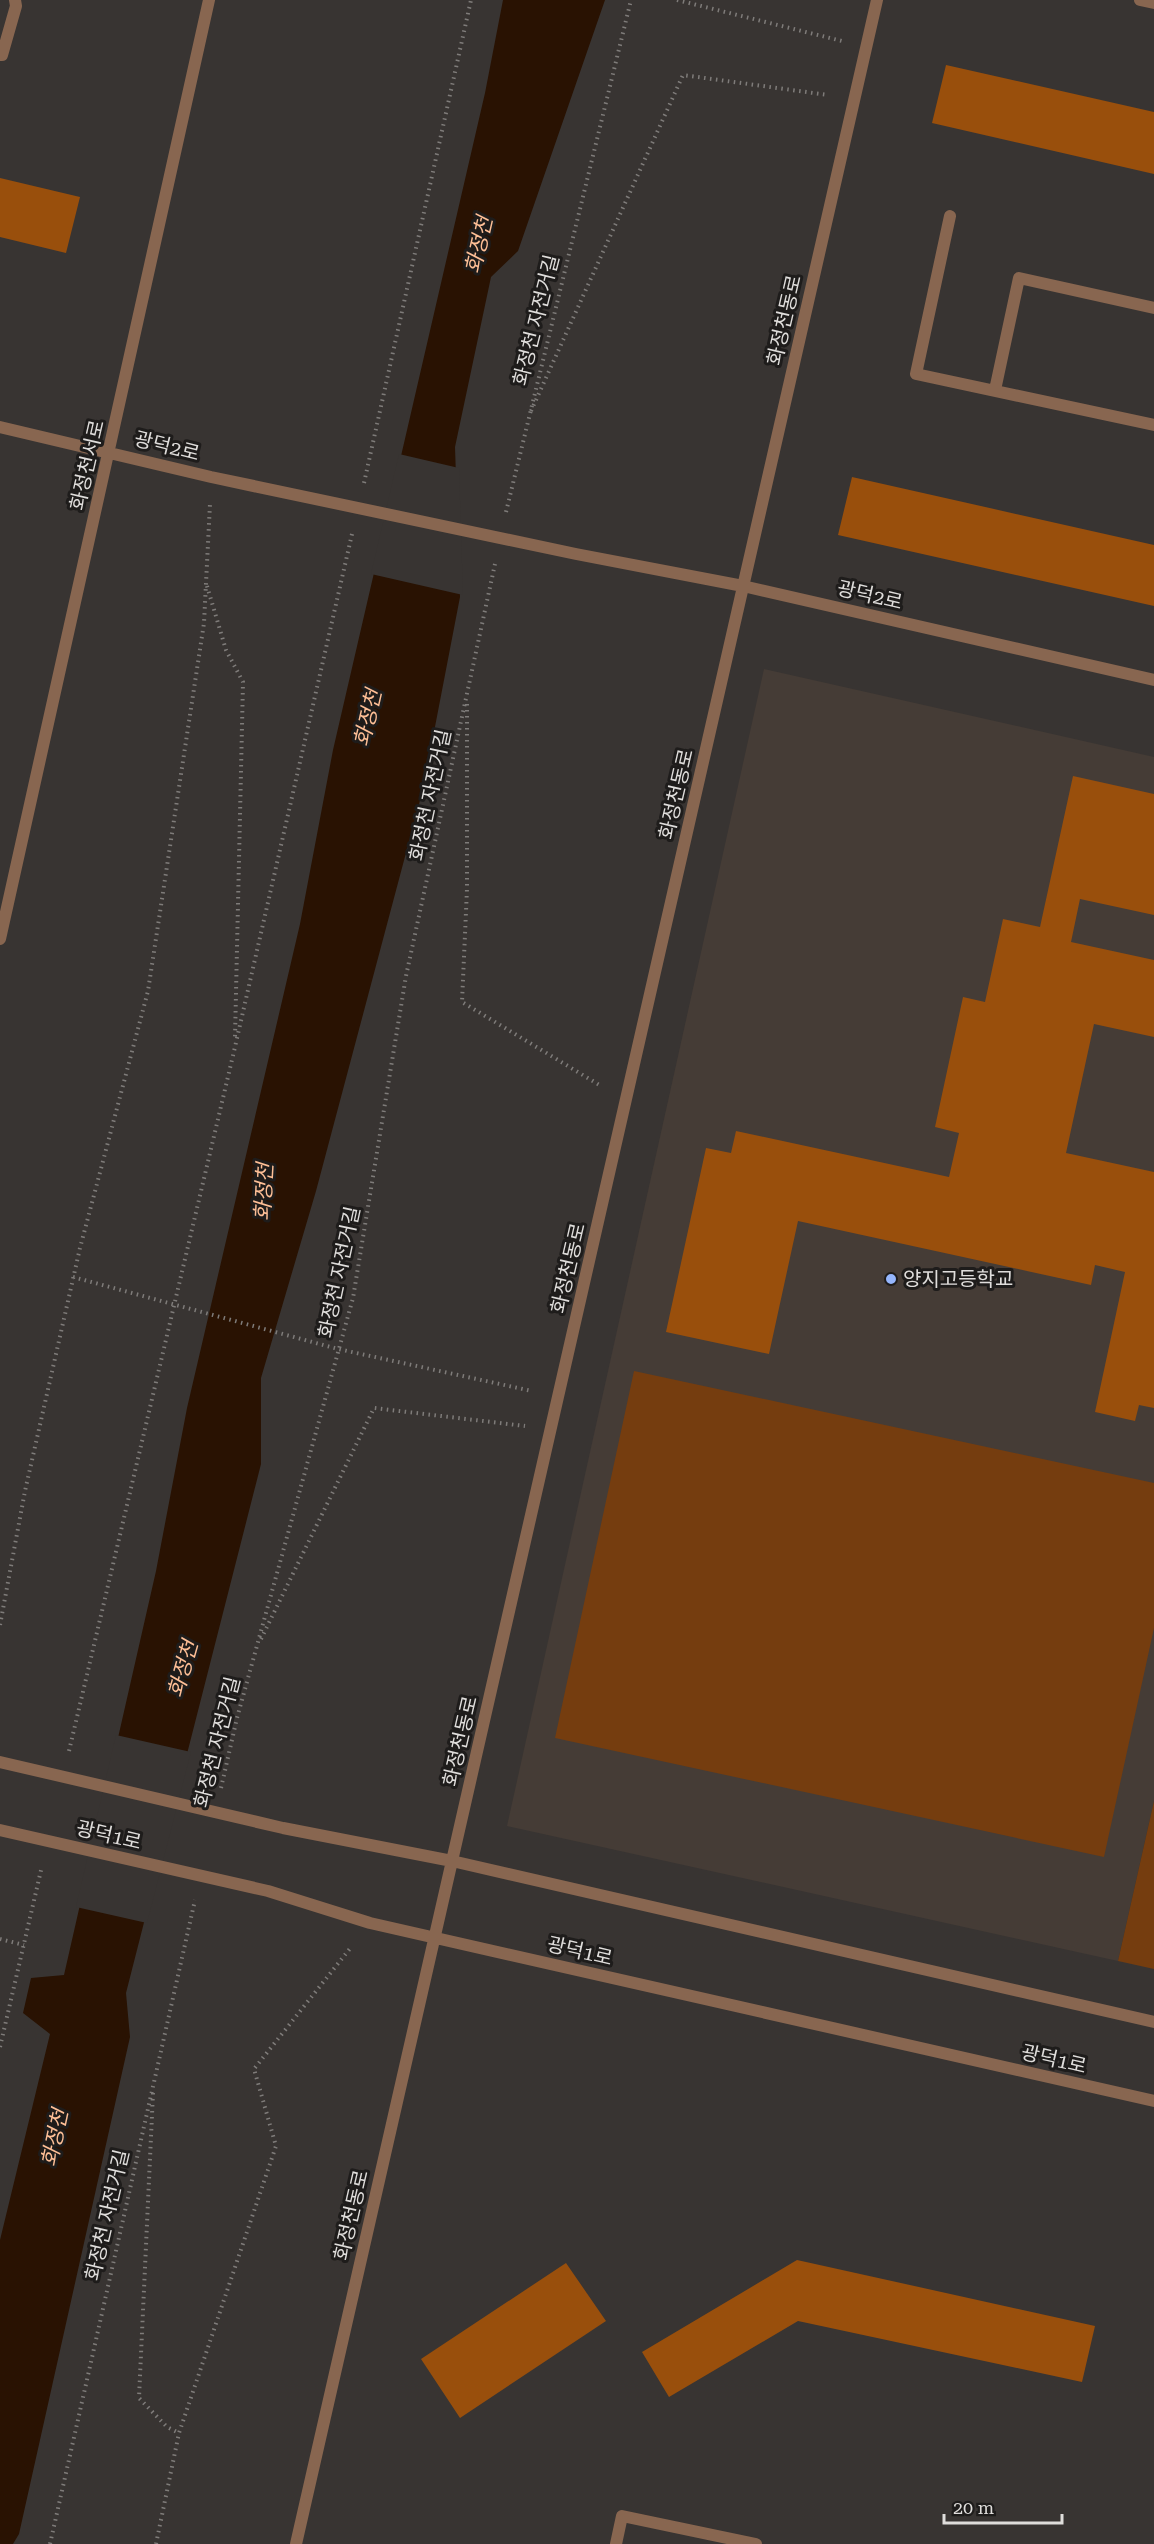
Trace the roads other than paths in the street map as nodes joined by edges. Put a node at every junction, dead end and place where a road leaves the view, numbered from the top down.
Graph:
1 (15, 0) edge
2 (210, 0) edge
3 (877, 0) edge
4 (1140, 0) edge
5 (1154, 3) edge
6 (0, 55) edge
7 (950, 216) dead end
8 (1154, 308) edge
9 (995, 390) junction
10 (1154, 425) edge
11 (0, 427) edge
12 (110, 452) junction
13 (743, 586) junction
14 (1154, 680) edge
15 (0, 939) edge
16 (0, 1762) edge
17 (0, 1830) edge
18 (452, 1861) junction
19 (435, 1938) junction
20 (1154, 2022) edge
21 (1154, 2101) edge
22 (296, 2544) edge
23 (616, 2544) edge
24 (756, 2544) edge

1 - 6 street
2 - 12 street, 화정천서로
3 - 13 street, 화정천동로
4 - 5 street
7 - 9 street
8 - 9 street
9 - 10 street
11 - 12 street, 광덕2로
12 - 13 street, 광덕2로
12 - 15 street, 화정천서로
13 - 14 street, 광덕2로
13 - 18 street, 화정천동로
16 - 18 street
17 - 19 street, 광덕1로
18 - 19 street, 화정천동로
18 - 20 street
19 - 21 street, 광덕1로
19 - 22 street, 화정천동로
23 - 24 street

